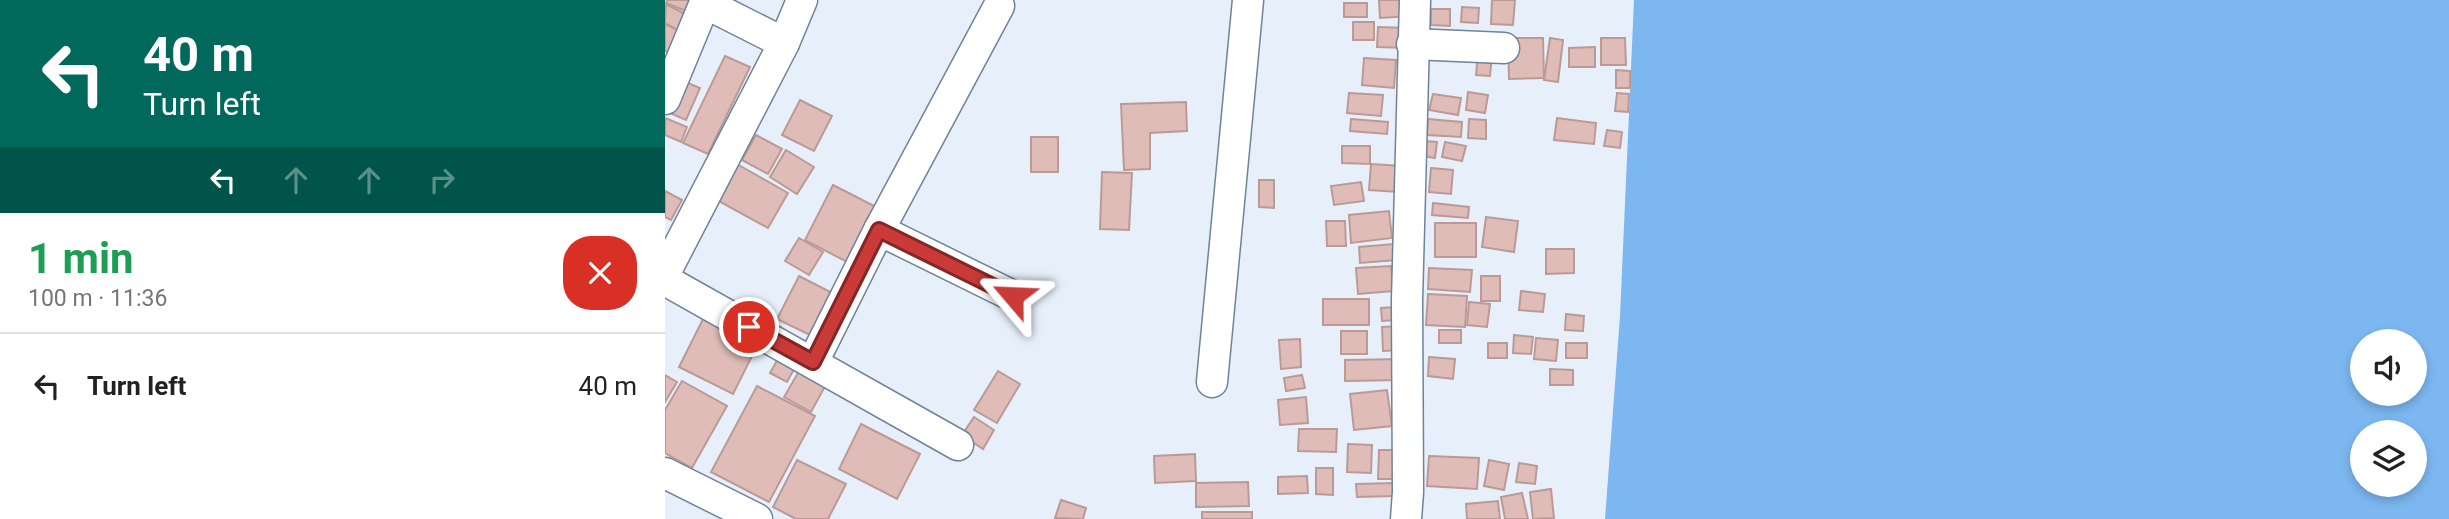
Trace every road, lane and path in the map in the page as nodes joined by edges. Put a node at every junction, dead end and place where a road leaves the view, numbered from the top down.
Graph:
1 (802, 0) edge
2 (1248, 0) edge
3 (1415, 0) edge
4 (706, 1) edge
5 (999, 6) dead end
6 (784, 43) junction
7 (1412, 44) junction
8 (1504, 48) dead end
9 (665, 99) edge
10 (879, 230) junction
11 (665, 273) edge
12 (665, 280) edge
13 (1013, 296) dead end
14 (813, 362) junction
15 (1212, 382) dead end
16 (958, 445) dead end
17 (665, 473) edge
18 (757, 519) edge
19 (1406, 519) edge

1 - 6 street
2 - 15 street
3 - 7 street
4 - 6 street
4 - 9 street
5 - 10 street
6 - 11 street
7 - 8 street
7 - 19 street
10 - 13 street
10 - 14 street
12 - 14 street
14 - 16 street
17 - 18 street

